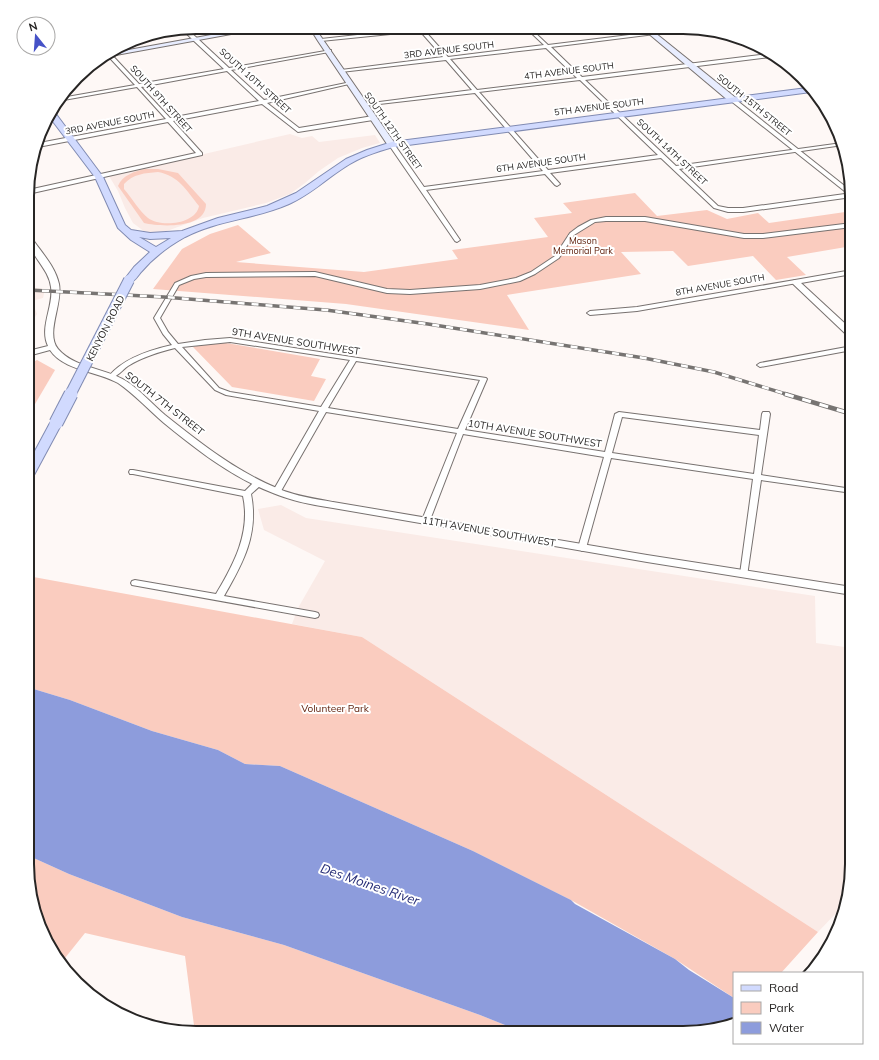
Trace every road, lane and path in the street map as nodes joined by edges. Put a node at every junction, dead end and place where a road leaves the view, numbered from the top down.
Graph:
1 (189, 34) edge
2 (233, 34) edge
3 (317, 34) edge
4 (376, 34) edge
5 (425, 34) edge
6 (534, 34) edge
7 (652, 34) joint
8 (196, 40) junction
9 (321, 40) junction
10 (547, 47) junction
11 (329, 51) junction
12 (120, 53) edge
13 (763, 55) edge
14 (112, 58) edge
15 (446, 58) junction
16 (691, 65) junction
17 (228, 70) junction
18 (341, 71) junction
19 (581, 78) junction
20 (349, 83) junction
21 (137, 86) junction
22 (806, 90) edge
23 (475, 91) junction
24 (67, 99) edge
25 (733, 100) junction
26 (263, 102) junction
27 (364, 105) junction
28 (619, 115) junction
29 (54, 118) edge
30 (373, 118) junction
31 (168, 120) junction
32 (508, 129) junction
33 (70, 139) junction
34 (43, 144) edge
35 (392, 145) junction
36 (836, 145) edge
37 (797, 151) junction
38 (662, 156) junction
39 (676, 168) junction
40 (545, 172) junction
41 (99, 177) junction
42 (557, 184) dead end
43 (422, 189) junction
44 (845, 189) edge
45 (34, 191) edge
46 (845, 196) edge
47 (221, 220) joint
48 (845, 226) edge
49 (127, 232) junction
50 (185, 234) junction
51 (457, 240) dead end
52 (34, 248) edge
53 (155, 251) junction
54 (845, 273) edge
55 (795, 282) junction
56 (590, 313) dead end
57 (845, 328) edge
58 (178, 346) junction
59 (52, 347) junction
60 (845, 349) edge
61 (34, 352) edge
62 (354, 360) junction
63 (760, 365) dead end
64 (112, 376) junction
65 (323, 410) junction
66 (766, 414) dead end
67 (461, 432) junction
68 (764, 433) junction
69 (608, 455) junction
70 (34, 464) edge
71 (133, 472) dead end
72 (757, 477) junction
73 (258, 483) junction
74 (845, 490) edge
75 (277, 491) junction
76 (247, 494) junction
77 (426, 520) junction
78 (582, 548) junction
79 (744, 574) junction
80 (135, 583) dead end
81 (845, 590) edge
82 (218, 598) junction
83 (315, 615) dead end

1 - 8 street, SOUTH 10TH STREET
2 - 8 main road
3 - 9 main road, SOUTH 12TH STREET
4 - 9 street
5 - 15 street
6 - 10 street, SOUTH 14TH STREET
7 - 10 street, 3RD AVENUE SOUTH
7 - 16 main road, SOUTH 15TH STREET
8 - 12 main road
8 - 17 street, SOUTH 10TH STREET
9 - 11 main road, SOUTH 12TH STREET
10 - 15 street, 3RD AVENUE SOUTH
10 - 19 street, SOUTH 14TH STREET
11 - 17 street
11 - 18 main road, SOUTH 12TH STREET
13 - 16 street, 4TH AVENUE SOUTH
14 - 21 street, SOUTH 9TH STREET
15 - 18 street, 3RD AVENUE SOUTH
15 - 23 street
16 - 19 street, 4TH AVENUE SOUTH
16 - 25 main road, SOUTH 15TH STREET
17 - 21 street
17 - 26 street, SOUTH 10TH STREET
18 - 20 main road, SOUTH 12TH STREET
19 - 23 street, 4TH AVENUE SOUTH
19 - 28 street, SOUTH 14TH STREET
20 - 26 street, 3RD AVENUE SOUTH
20 - 27 main road, SOUTH 12TH STREET
21 - 24 street
21 - 31 street, SOUTH 9TH STREET
22 - 25 main road, 5TH AVENUE SOUTH
23 - 27 street, 4TH AVENUE SOUTH
23 - 32 street
25 - 28 main road, 5TH AVENUE SOUTH
25 - 37 street, SOUTH 15TH STREET
26 - 30 street, SOUTH 10TH STREET
26 - 31 street, 3RD AVENUE SOUTH
27 - 30 main road, SOUTH 12TH STREET
28 - 32 main road, 5TH AVENUE SOUTH
28 - 38 street, SOUTH 14TH STREET
29 - 33 main road
30 - 35 main road, SOUTH 12TH STREET
31 - 33 street, 3RD AVENUE SOUTH
31 - 41 street, SOUTH 9TH STREET
32 - 35 main road, 5TH AVENUE SOUTH
32 - 40 street
33 - 34 street, 3RD AVENUE SOUTH
33 - 41 main road
35 - 43 street, SOUTH 12TH STREET
35 - 47 main road, 5TH AVENUE SOUTH
36 - 37 street
37 - 39 street
37 - 44 street, SOUTH 15TH STREET
38 - 39 street, SOUTH 14TH STREET
38 - 40 street, 6TH AVENUE SOUTH
39 - 46 street, SOUTH 14TH STREET
40 - 42 street
40 - 43 street, 6TH AVENUE SOUTH
41 - 45 street
41 - 49 main road
43 - 51 street, SOUTH 12TH STREET
47 - 50 main road, KENYON ROAD
48 - 58 street
49 - 50 main road
49 - 53 main road
50 - 53 main road, KENYON ROAD
52 - 59 street
53 - 70 main road, KENYON ROAD, bridge
54 - 55 street, 8TH AVENUE SOUTH
55 - 56 street, 8TH AVENUE SOUTH
55 - 57 street
58 - 62 street, 9TH AVENUE SOUTHWEST
58 - 64 street, 9TH AVENUE SOUTHWEST
58 - 65 street, 10TH AVENUE SOUTHWEST
59 - 61 street
59 - 64 street, SOUTH 7TH STREET
60 - 63 street
62 - 65 street
62 - 67 street, 9TH AVENUE SOUTHWEST
64 - 73 street, SOUTH 7TH STREET
65 - 67 street, 10TH AVENUE SOUTHWEST
65 - 75 street
66 - 68 street
67 - 69 street, 10TH AVENUE SOUTHWEST
67 - 77 street
68 - 69 street
68 - 72 street
69 - 72 street, 10TH AVENUE SOUTHWEST
69 - 78 street
71 - 76 street
72 - 74 street, 10TH AVENUE SOUTHWEST
72 - 79 street
73 - 75 street, 11TH AVENUE SOUTHWEST
73 - 76 street
75 - 77 street, 11TH AVENUE SOUTHWEST
76 - 82 street
77 - 78 street, 11TH AVENUE SOUTHWEST
78 - 79 street, 11TH AVENUE SOUTHWEST
79 - 81 street, 11TH AVENUE SOUTHWEST
80 - 82 street
82 - 83 street

